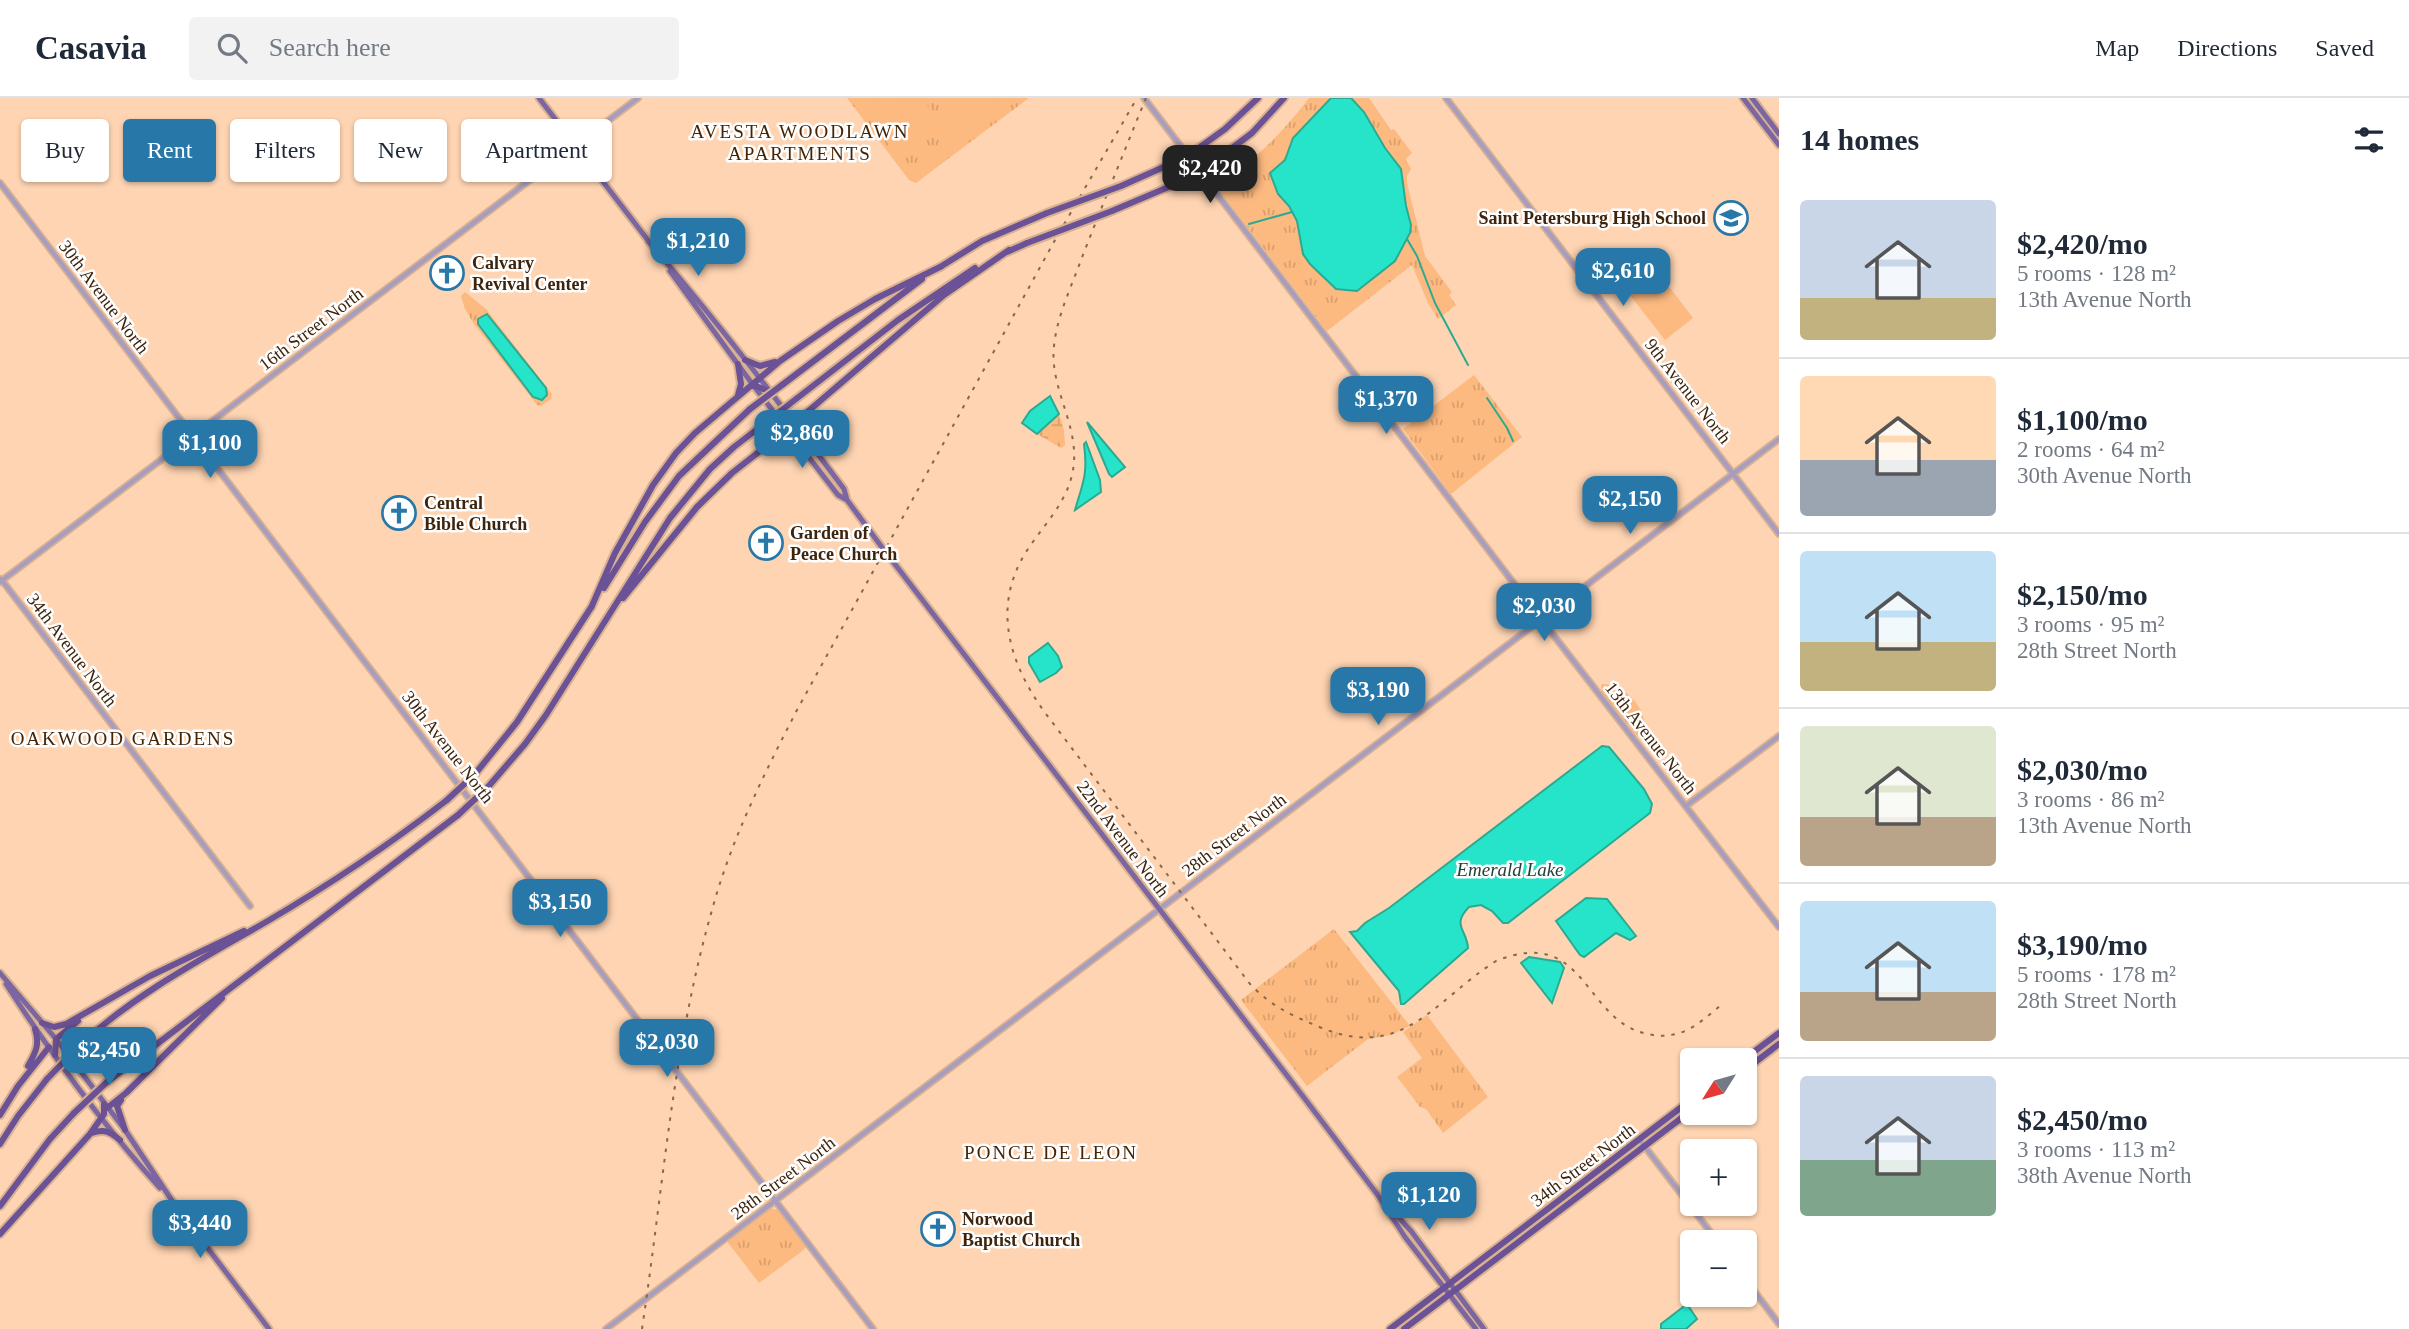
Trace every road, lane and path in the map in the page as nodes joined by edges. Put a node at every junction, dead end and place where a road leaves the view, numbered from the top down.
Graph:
1 (539, 98) edge
2 (638, 98) edge
3 (1144, 98) edge
4 (1258, 98) edge
5 (1284, 98) edge
6 (1446, 98) edge
7 (1743, 98) edge
8 (1752, 98) edge
9 (555, 119) edge
10 (610, 119) edge
11 (1779, 134) edge
12 (1779, 145) edge
13 (527, 182) edge
14 (603, 182) edge
15 (0, 183) edge
16 (648, 241) junction
17 (1009, 250) junction
18 (942, 265) junction
19 (745, 359) junction
20 (780, 361) junction
21 (738, 364) junction
22 (760, 378) junction
23 (753, 385) junction
24 (771, 392) junction
25 (737, 397) junction
26 (814, 408) junction
27 (775, 414) junction
28 (792, 420) junction
29 (786, 429) junction
30 (192, 436) junction
31 (775, 439) junction
32 (1779, 439) edge
33 (800, 446) junction
34 (813, 447) junction
35 (1734, 473) junction
36 (848, 500) junction
37 (1779, 534) edge
38 (1, 581) edge
39 (591, 608) junction
40 (609, 615) junction
41 (1541, 619) junction
42 (1779, 736) edge
43 (1686, 806) junction
44 (250, 906) dead end
45 (1159, 909) junction
46 (277, 915) junction
47 (1779, 927) edge
48 (0, 974) edge
49 (234, 985) junction
50 (90, 1011) junction
51 (42, 1023) junction
52 (35, 1029) junction
53 (1779, 1033) edge
54 (56, 1039) junction
55 (1779, 1044) edge
56 (52, 1050) junction
57 (1757, 1050) edge
58 (1757, 1061) edge
59 (73, 1063) junction
60 (18, 1086) junction
61 (126, 1093) junction
62 (86, 1097) junction
63 (105, 1106) junction
64 (1680, 1108) edge
65 (0, 1115) edge
66 (101, 1117) junction
67 (1680, 1119) edge
68 (125, 1130) junction
69 (89, 1134) junction
70 (1639, 1139) junction
71 (120, 1140) junction
72 (0, 1144) edge
73 (1645, 1146) junction
74 (1377, 1194) junction
75 (775, 1201) junction
76 (175, 1205) junction
77 (0, 1206) edge
78 (1522, 1228) junction
79 (1708, 1230) edge
80 (0, 1234) edge
81 (1526, 1237) junction
82 (1451, 1282) junction
83 (1444, 1288) junction
84 (1457, 1290) junction
85 (1449, 1295) junction
86 (1757, 1295) edge
87 (1779, 1324) edge
88 (269, 1329) edge
89 (606, 1329) edge
90 (873, 1329) edge
91 (1390, 1329) edge
92 (1404, 1329) edge
93 (1476, 1329) edge
94 (1484, 1329) edge

1 - 9 main road, 22nd Avenue North
2 - 10 street, 16th Street North
3 - 41 street, 13th Avenue North
4 - 18 highway, bridge
5 - 17 highway, bridge
6 - 35 street, 9th Avenue North
7 - 12 main road
8 - 11 main road
13 - 30 street, 16th Street North
14 - 16 main road, 22nd Avenue North
15 - 30 street, 30th Avenue North
16 - 19 main road, 22nd Avenue North
16 - 21 main road, 22nd Avenue North
17 - 26 highway
17 - 40 highway, bridge
18 - 20 highway
18 - 39 highway, bridge
19 - 20 highway
19 - 22 main road, 22nd Avenue North
20 - 22 highway
21 - 23 main road, 22nd Avenue North
21 - 25 highway
22 - 23 highway
22 - 24 main road, 22nd Avenue North
23 - 24 highway
23 - 25 highway
23 - 27 main road, 22nd Avenue North
24 - 28 main road, 22nd Avenue North
25 - 39 highway
26 - 28 highway
26 - 34 highway
27 - 28 highway
27 - 29 main road, 22nd Avenue North
28 - 29 highway
28 - 34 main road, 22nd Avenue North
29 - 31 highway
29 - 33 main road, 22nd Avenue North
30 - 38 street, 16th Street North
30 - 75 street, 30th Avenue North
31 - 33 highway
31 - 40 highway
32 - 35 street, 28th Street North
33 - 36 main road, 22nd Avenue North
34 - 36 main road, 22nd Avenue North
35 - 37 street, 9th Avenue North
35 - 41 street, 28th Street North
36 - 45 main road, 22nd Avenue North
38 - 44 street, 34th Avenue North
39 - 46 highway, bridge
40 - 49 highway, bridge
41 - 43 street, 13th Avenue North
41 - 45 street, 28th Street North
42 - 43 street
43 - 47 street, 13th Avenue North
45 - 74 main road, 22nd Avenue North
45 - 75 street, 28th Street North
46 - 50 highway
46 - 72 highway, bridge
48 - 51 main road
48 - 52 main road
49 - 61 highway
49 - 77 highway, bridge
50 - 51 highway
50 - 54 highway
51 - 54 main road
52 - 56 main road
52 - 60 highway
53 - 57 highway
54 - 56 highway
54 - 59 main road
55 - 58 highway
56 - 59 main road
56 - 60 highway
56 - 62 main road
59 - 63 main road
60 - 65 highway
61 - 63 highway
61 - 68 highway
62 - 63 main road
62 - 66 main road
63 - 66 highway
63 - 68 main road
64 - 70 highway, 34th Street North
66 - 69 highway
66 - 71 main road
67 - 73 highway, 34th Street North
68 - 76 main road
69 - 71 highway
69 - 80 highway
70 - 73 street
70 - 78 highway, 34th Street North
71 - 76 main road
73 - 79 street
73 - 81 highway, 34th Street North
74 - 82 main road, 22nd Avenue North
74 - 83 main road, 22nd Avenue North
75 - 89 street, 28th Street North
75 - 90 street, 30th Avenue North
76 - 88 main road
78 - 81 highway
78 - 82 highway, 34th Street North
81 - 84 highway, 34th Street North
82 - 83 highway, 34th Street North
82 - 84 main road, 22nd Avenue North
83 - 85 main road, 22nd Avenue North
83 - 91 highway, 34th Street North
84 - 85 highway, 34th Street North
84 - 94 main road, 22nd Avenue North
85 - 92 highway, 34th Street North
85 - 93 main road, 22nd Avenue North
86 - 87 street

